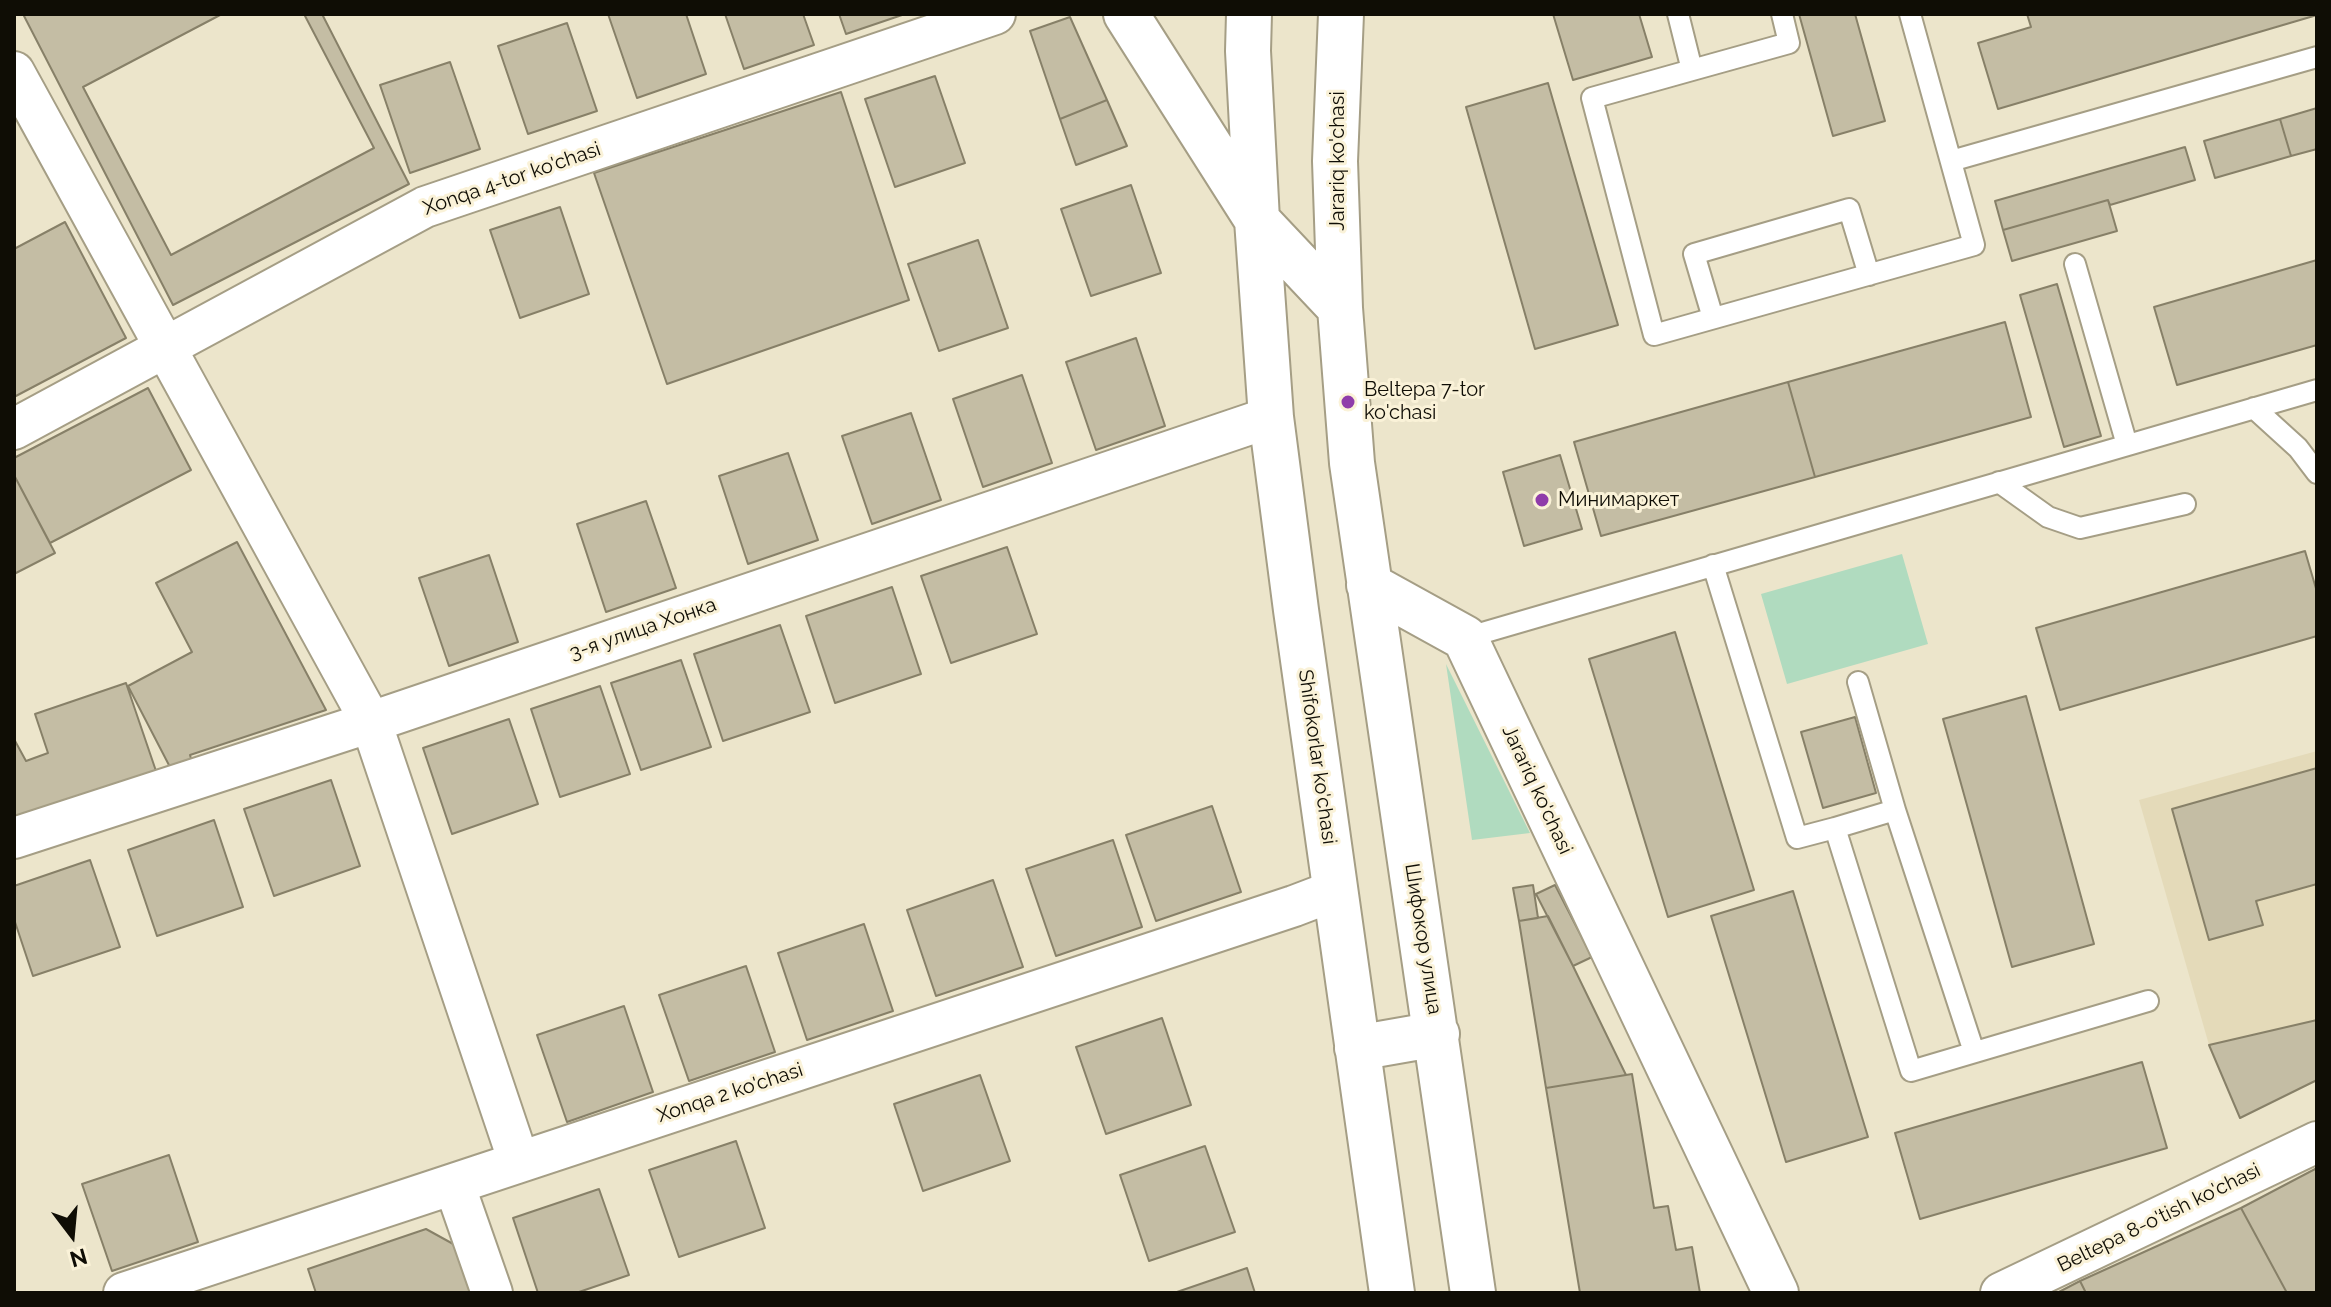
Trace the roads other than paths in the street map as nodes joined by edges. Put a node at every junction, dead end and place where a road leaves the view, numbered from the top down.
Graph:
1 (995, 14) edge
2 (1126, 14) edge
3 (1249, 14) edge
4 (1341, 14) edge
5 (1678, 14) edge
6 (1782, 14) edge
7 (1910, 14) edge
8 (2317, 57) edge
9 (1692, 70) junction
10 (14, 72) edge
11 (1951, 161) junction
12 (1257, 220) junction
13 (2075, 264) dead end
14 (1869, 275) junction
15 (1340, 308) junction
16 (1713, 318) junction
17 (165, 347) junction
18 (2317, 390) edge
19 (2254, 408) junction
20 (1271, 417) junction
21 (14, 429) edge
22 (2127, 445) junction
23 (2317, 473) edge
24 (1999, 482) junction
25 (2185, 504) dead end
26 (1713, 565) junction
27 (1369, 585) junction
28 (1465, 638) junction
29 (1858, 682) dead end
30 (371, 722) junction
31 (1895, 810) junction
32 (1835, 828) junction
33 (14, 838) edge
34 (1336, 890) junction
35 (2148, 1001) dead end
36 (1437, 1034) junction
37 (1357, 1048) junction
38 (1974, 1052) junction
39 (2317, 1142) edge
40 (519, 1162) junction
41 (454, 1184) junction
42 (124, 1293) edge
43 (492, 1293) edge
44 (1392, 1293) edge
45 (1473, 1293) edge
46 (1776, 1293) edge
47 (2001, 1293) edge

1 - 17 street, Xonqa 4-tor ko'chasi
2 - 12 main road
3 - 12 main road
4 - 15 main road, Jarariq ko'chasi
5 - 9 lane
6 - 9 lane
7 - 11 lane
8 - 11 lane
9 - 16 lane
10 - 17 street
11 - 14 lane
12 - 15 main road
12 - 20 main road, Shifokorlar ko'chasi
13 - 22 lane
14 - 16 lane
14 - 16 lane
15 - 27 main road, Jarariq ko'chasi
17 - 21 street, Xonqa 4-tor ko'chasi
17 - 30 street
18 - 19 lane
19 - 22 lane
19 - 23 lane
20 - 30 street, 3-я улица Хонка
20 - 34 main road, Shifokorlar ko'chasi
22 - 24 lane
24 - 25 lane
24 - 26 lane
26 - 28 lane
26 - 32 lane
27 - 28 main road
27 - 36 main road, Шифокор улица
28 - 46 main road, Jarariq ko'chasi
29 - 31 lane
30 - 33 street, 3-я улица Хонка
30 - 40 street
31 - 32 lane
31 - 38 lane
32 - 38 lane
34 - 37 main road, Shifokorlar ko'chasi
34 - 40 street, Xonqa 2 ko'chasi
35 - 38 lane
36 - 37 main road
36 - 45 main road, Шифокор улица
37 - 44 main road, Shifokorlar ko'chasi
39 - 47 street, Beltepa 8-o'tish ko'chasi
40 - 41 street, Xonqa 2 ko'chasi
41 - 42 street, Xonqa 2 ko'chasi
41 - 43 street

